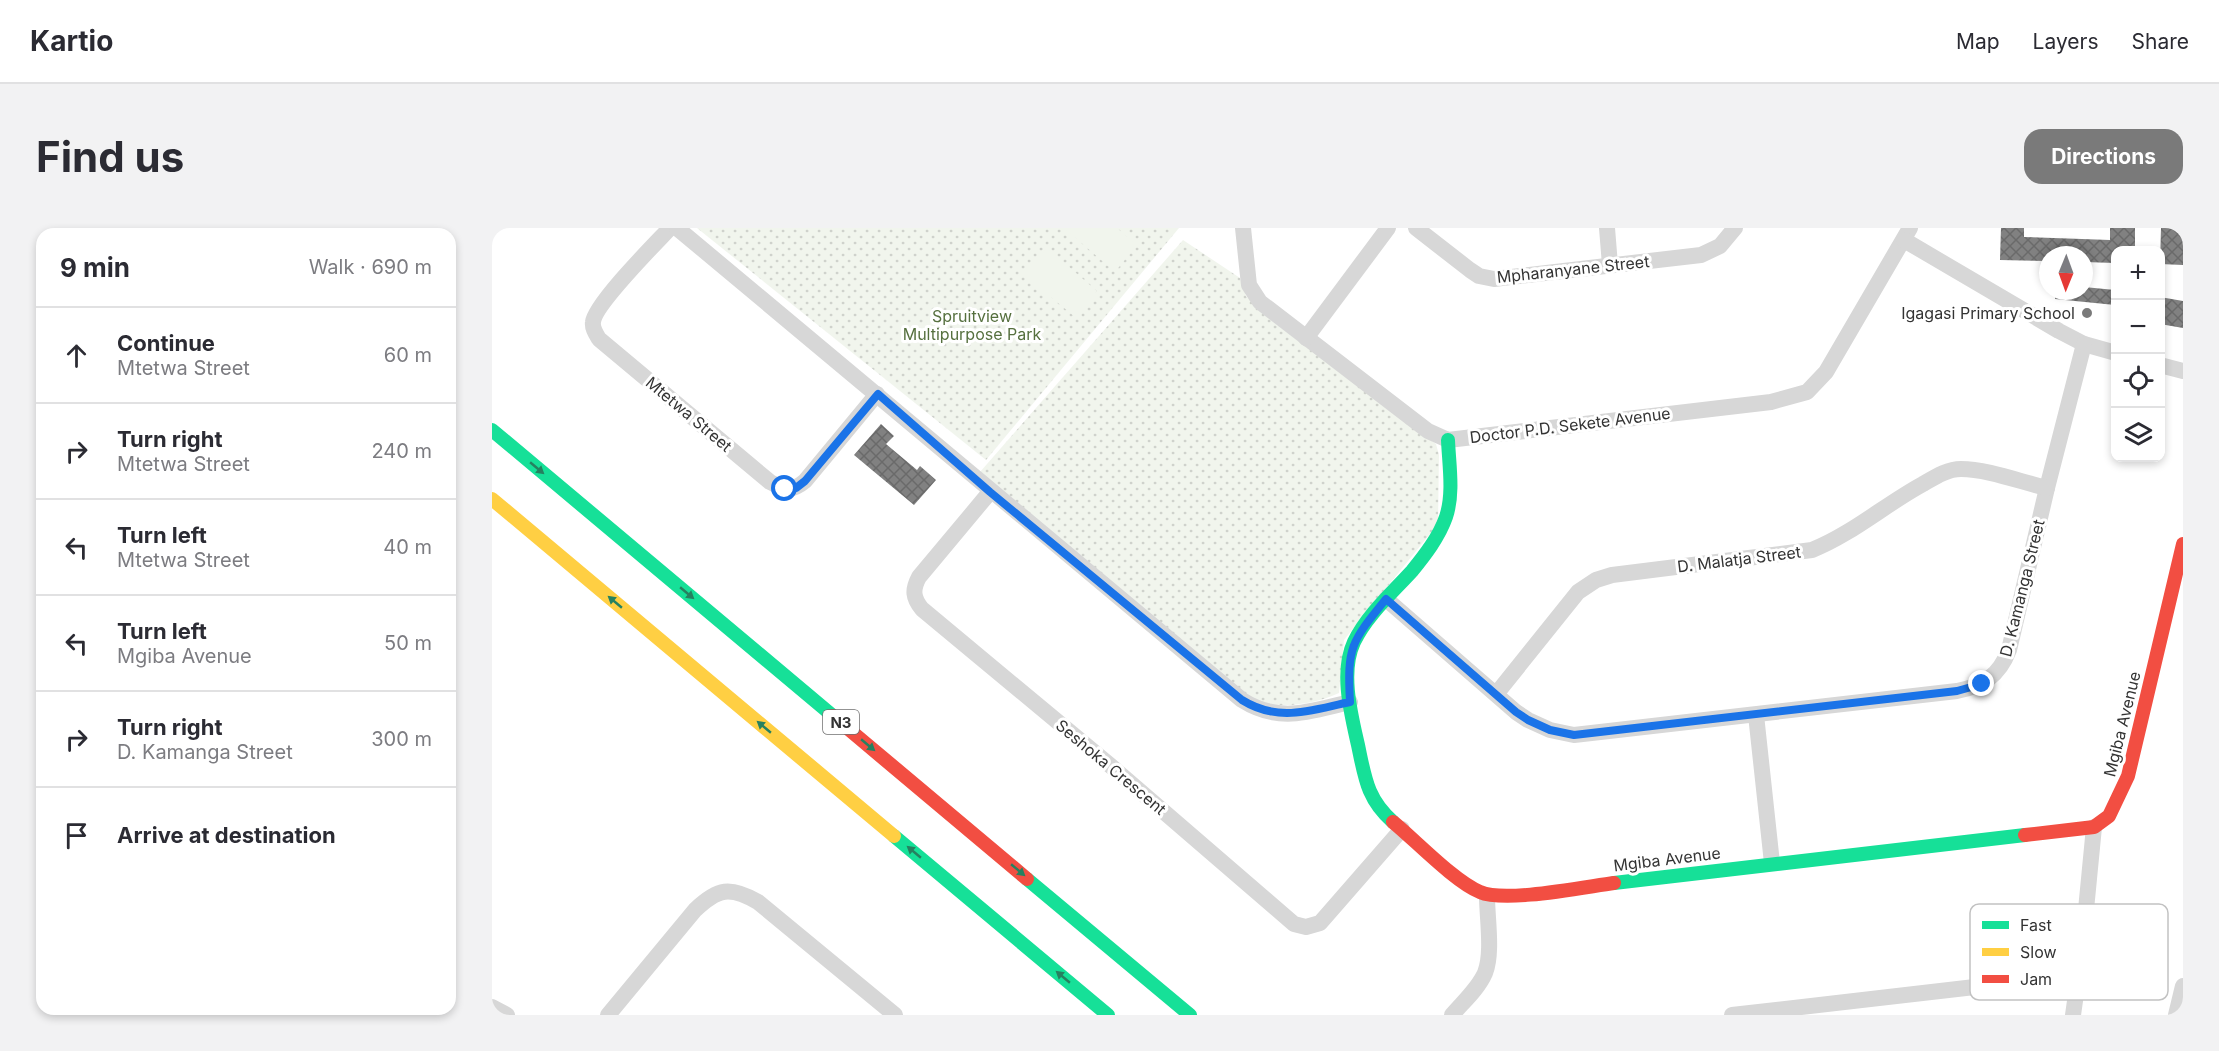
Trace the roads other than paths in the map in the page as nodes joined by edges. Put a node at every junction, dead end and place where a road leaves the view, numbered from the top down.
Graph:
1 (670, 228) edge
2 (677, 228) edge
3 (1243, 228) edge
4 (1388, 228) edge
5 (1416, 228) edge
6 (1607, 228) edge
7 (1736, 228) edge
8 (1907, 234) edge
9 (1610, 264) junction
10 (1306, 338) junction
11 (2084, 344) junction
12 (2111, 352) edge
13 (2165, 366) edge
14 (2183, 371) edge
15 (878, 394) junction
16 (492, 430) edge
17 (1448, 440) junction
18 (2047, 488) junction
19 (990, 492) junction
20 (492, 499) edge
21 (2183, 544) edge
22 (1386, 599) junction
23 (1497, 693) junction
24 (1350, 702) junction
25 (1756, 715) junction
26 (2094, 827) junction
27 (1402, 829) junction
28 (1772, 863) junction
29 (1487, 896) junction
30 (2087, 904) edge
31 (2183, 986) edge
32 (1970, 988) edge
33 (2074, 1000) edge
34 (492, 1007) edge
35 (507, 1015) edge
36 (608, 1015) edge
37 (895, 1015) edge
38 (1108, 1015) edge
39 (1190, 1015) edge
40 (1452, 1015) edge
41 (1732, 1015) edge
42 (2073, 1015) edge
43 (2176, 1015) edge

1 - 15 street, Mtetwa Street
2 - 15 street
3 - 10 street, Doctor P.D. Sekete Avenue
4 - 10 street
5 - 9 street, Mpharanyane Street
6 - 9 street
7 - 9 street, Mpharanyane Street
8 - 11 street
8 - 17 street, Doctor P.D. Sekete Avenue
10 - 17 street, Doctor P.D. Sekete Avenue
11 - 12 street
11 - 18 street, D. Kamanga Street
13 - 14 street
15 - 19 street
16 -> 39 main road, N3
17 - 22 main road
18 - 23 street, D. Malatja Street
18 - 25 street, D. Kamanga Street
19 - 24 street
19 - 27 street, Seshoka Crescent
38 -> 20 main road
21 - 26 main road, Mgiba Avenue
22 - 23 street, D. Kamanga Street
22 - 24 main road
23 - 25 street, D. Kamanga Street
24 - 27 main road
25 - 28 street
26 - 28 main road, Mgiba Avenue
26 - 30 street
27 - 29 main road
28 - 29 main road, Mgiba Avenue
29 - 40 street
31 - 43 street
32 - 41 street
33 - 42 street
34 - 35 street
36 - 37 street

